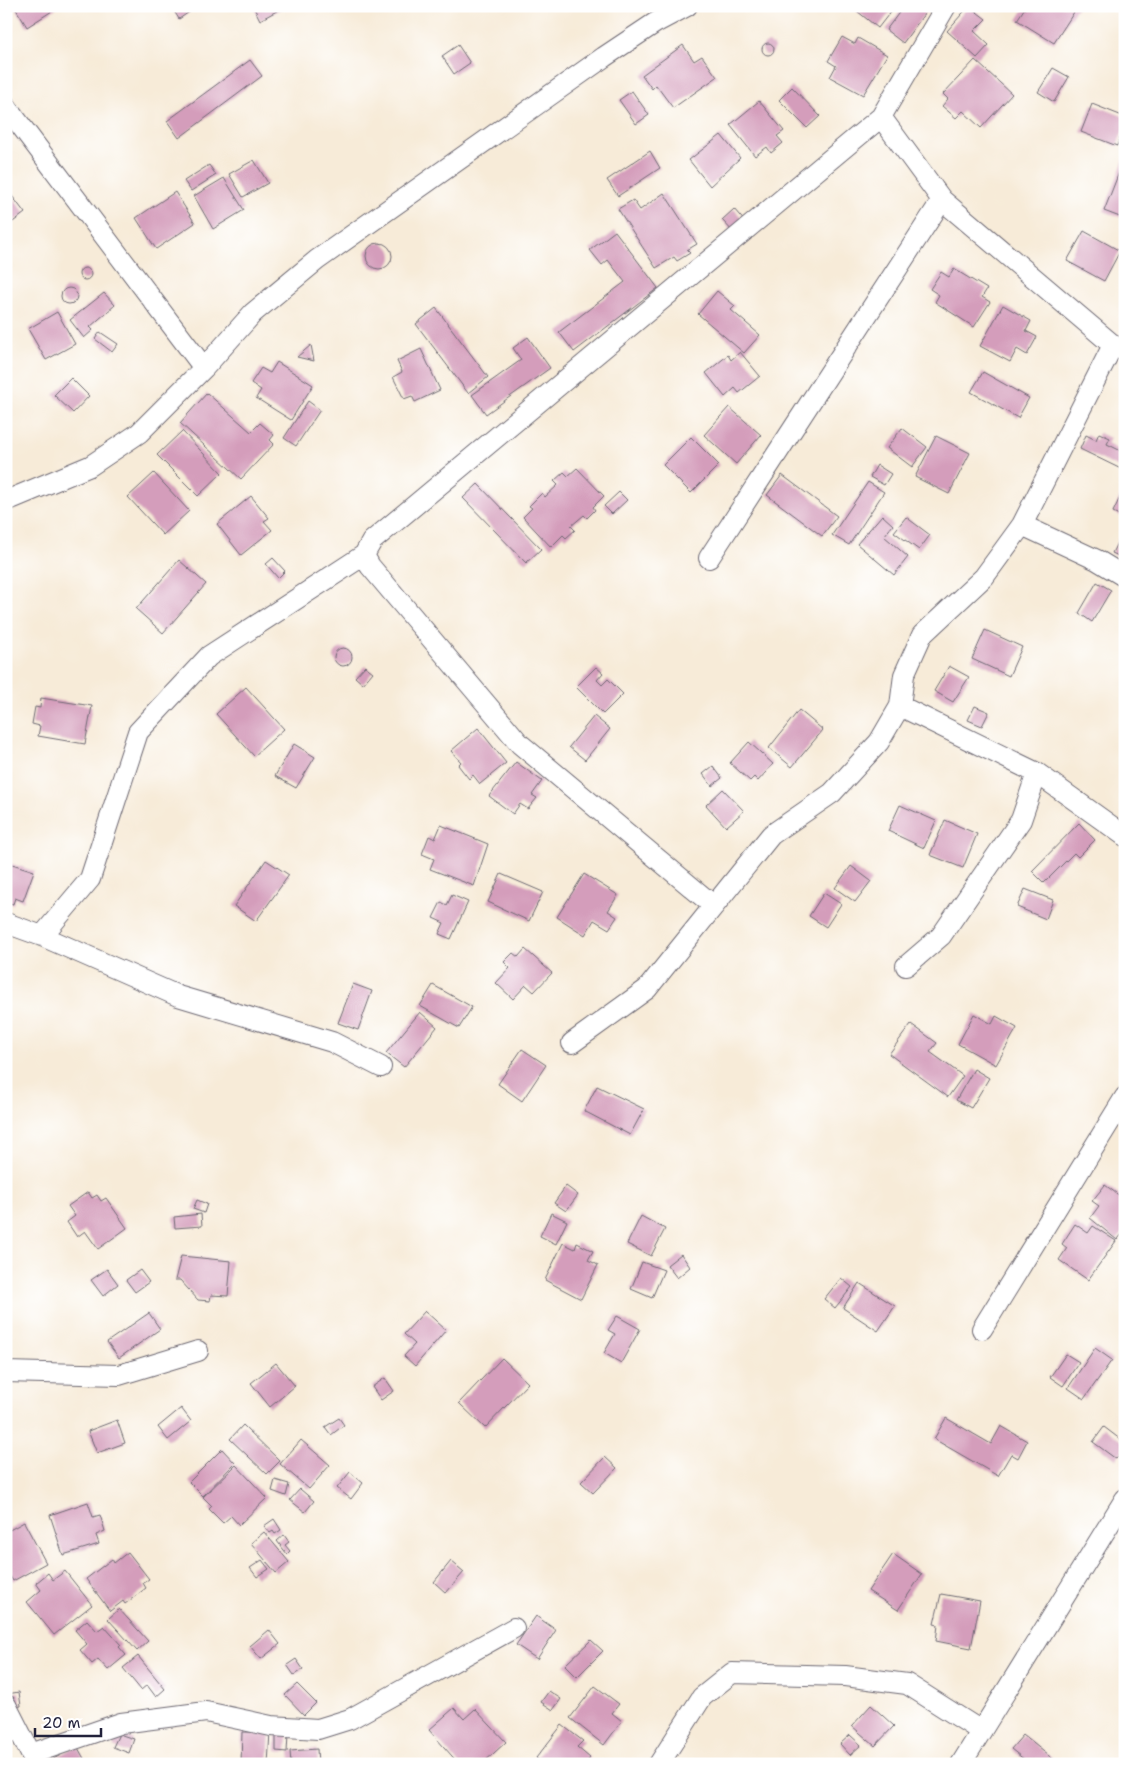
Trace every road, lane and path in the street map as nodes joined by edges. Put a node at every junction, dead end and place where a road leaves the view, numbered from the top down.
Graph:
1 (687, 6) edge
2 (946, 6) edge
3 (6, 106) edge
4 (881, 117) junction
5 (942, 200) junction
6 (1121, 348) edge
7 (204, 368) junction
8 (7, 500) edge
9 (1022, 525) junction
10 (364, 555) junction
11 (709, 558) dead end
12 (1125, 576) edge
13 (900, 706) junction
14 (1037, 773) junction
15 (1125, 836) edge
16 (714, 906) junction
17 (6, 923) edge
18 (42, 936) junction
19 (906, 966) dead end
20 (572, 1043) dead end
21 (381, 1067) dead end
22 (1125, 1097) edge
23 (982, 1329) dead end
24 (198, 1352) dead end
25 (6, 1372) edge
26 (1125, 1499) edge
27 (514, 1628) dead end
28 (6, 1705) edge
29 (981, 1731) junction
30 (34, 1759) edge
31 (659, 1764) edge
32 (961, 1764) edge

1 - 7 street
2 - 4 street
3 - 7 street
4 - 5 street
4 - 10 street
5 - 6 street
5 - 11 street
6 - 9 street
7 - 8 street
9 - 12 street
9 - 13 street
10 - 16 street
10 - 18 street
13 - 14 street
13 - 16 street
14 - 15 street
14 - 19 street
16 - 20 street
17 - 18 street
18 - 21 street
22 - 23 street
24 - 25 street
26 - 29 street
27 - 30 street
28 - 30 street
29 - 31 street
29 - 32 street

